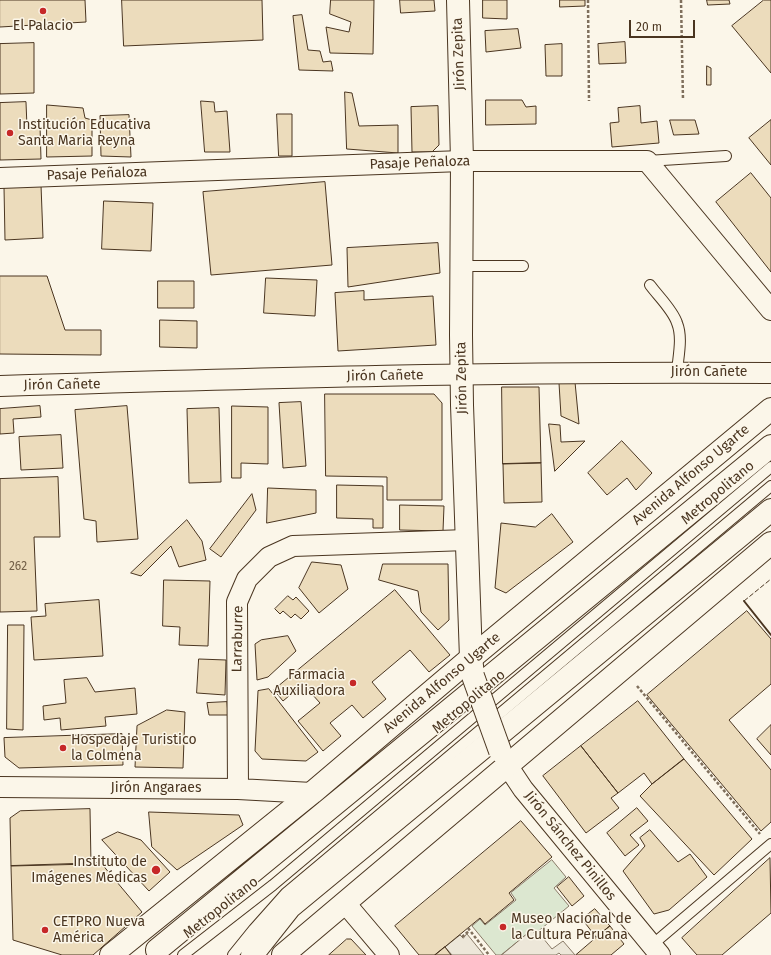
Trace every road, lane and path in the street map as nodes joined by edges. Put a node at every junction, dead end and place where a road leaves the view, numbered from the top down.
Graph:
1 (458, 0) edge
2 (588, 0) edge
3 (681, 0) edge
4 (683, 100) dead end
5 (589, 101) dead end
6 (726, 156) dead end
7 (462, 161) junction
8 (647, 161) junction
9 (0, 178) edge
10 (461, 266) junction
11 (523, 266) dead end
12 (650, 285) dead end
13 (771, 310) edge
14 (677, 372) junction
15 (771, 373) edge
16 (462, 374) junction
17 (0, 386) edge
18 (771, 409) edge
19 (771, 446) edge
20 (771, 467) edge
21 (771, 486) edge
22 (771, 510) edge
23 (467, 540) junction
24 (769, 550) edge
25 (472, 667) junction
26 (623, 669) junction
27 (503, 758) junction
28 (0, 787) edge
29 (238, 789) junction
30 (312, 793) junction
31 (770, 844) edge
32 (345, 903) junction
33 (462, 937) dead end
34 (157, 950) dead end
35 (656, 950) edge
36 (111, 955) edge
37 (183, 955) edge
38 (233, 955) edge
39 (252, 955) edge
40 (283, 955) edge
41 (389, 955) edge
42 (489, 955) edge

1 - 7 main road, Jirón Zepita
2 - 5 path
3 - 4 path
6 - 8 lane
7 - 8 street, Pasaje Peñaloza
7 - 9 street, Pasaje Peñaloza
7 - 10 main road, Jirón Zepita
8 - 13 street
10 - 11 lane
10 - 16 main road, Jirón Zepita
12 - 14 lane
14 - 15 street, Jirón Cañete
14 - 16 street, Jirón Cañete
16 - 17 street, Jirón Cañete
16 - 23 main road, Jirón Zepita
18 - 25 main road, Avenida Alfonso Ugarte
19 - 34 main road, Avenida Alfonso Ugarte
20 - 37 lane, Metropolitano
21 - 38 lane, Metropolitano
22 - 39 main road
23 - 25 main road, Jirón Zepita
23 - 29 street, Larraburre
24 - 26 main road
25 - 27 main road, Jirón Zepita, bridge
25 - 30 main road, Avenida Alfonso Ugarte
26 - 27 main road
26 - 31 path
27 - 32 main road
27 - 35 street, Jirón Sánchez Pinillos
28 - 29 street, Jirón Angaraes
29 - 30 street, Jirón Angaraes
30 - 36 main road, Avenida Alfonso Ugarte
31 - 35 lane
32 - 40 main road
32 - 41 street
33 - 42 path

